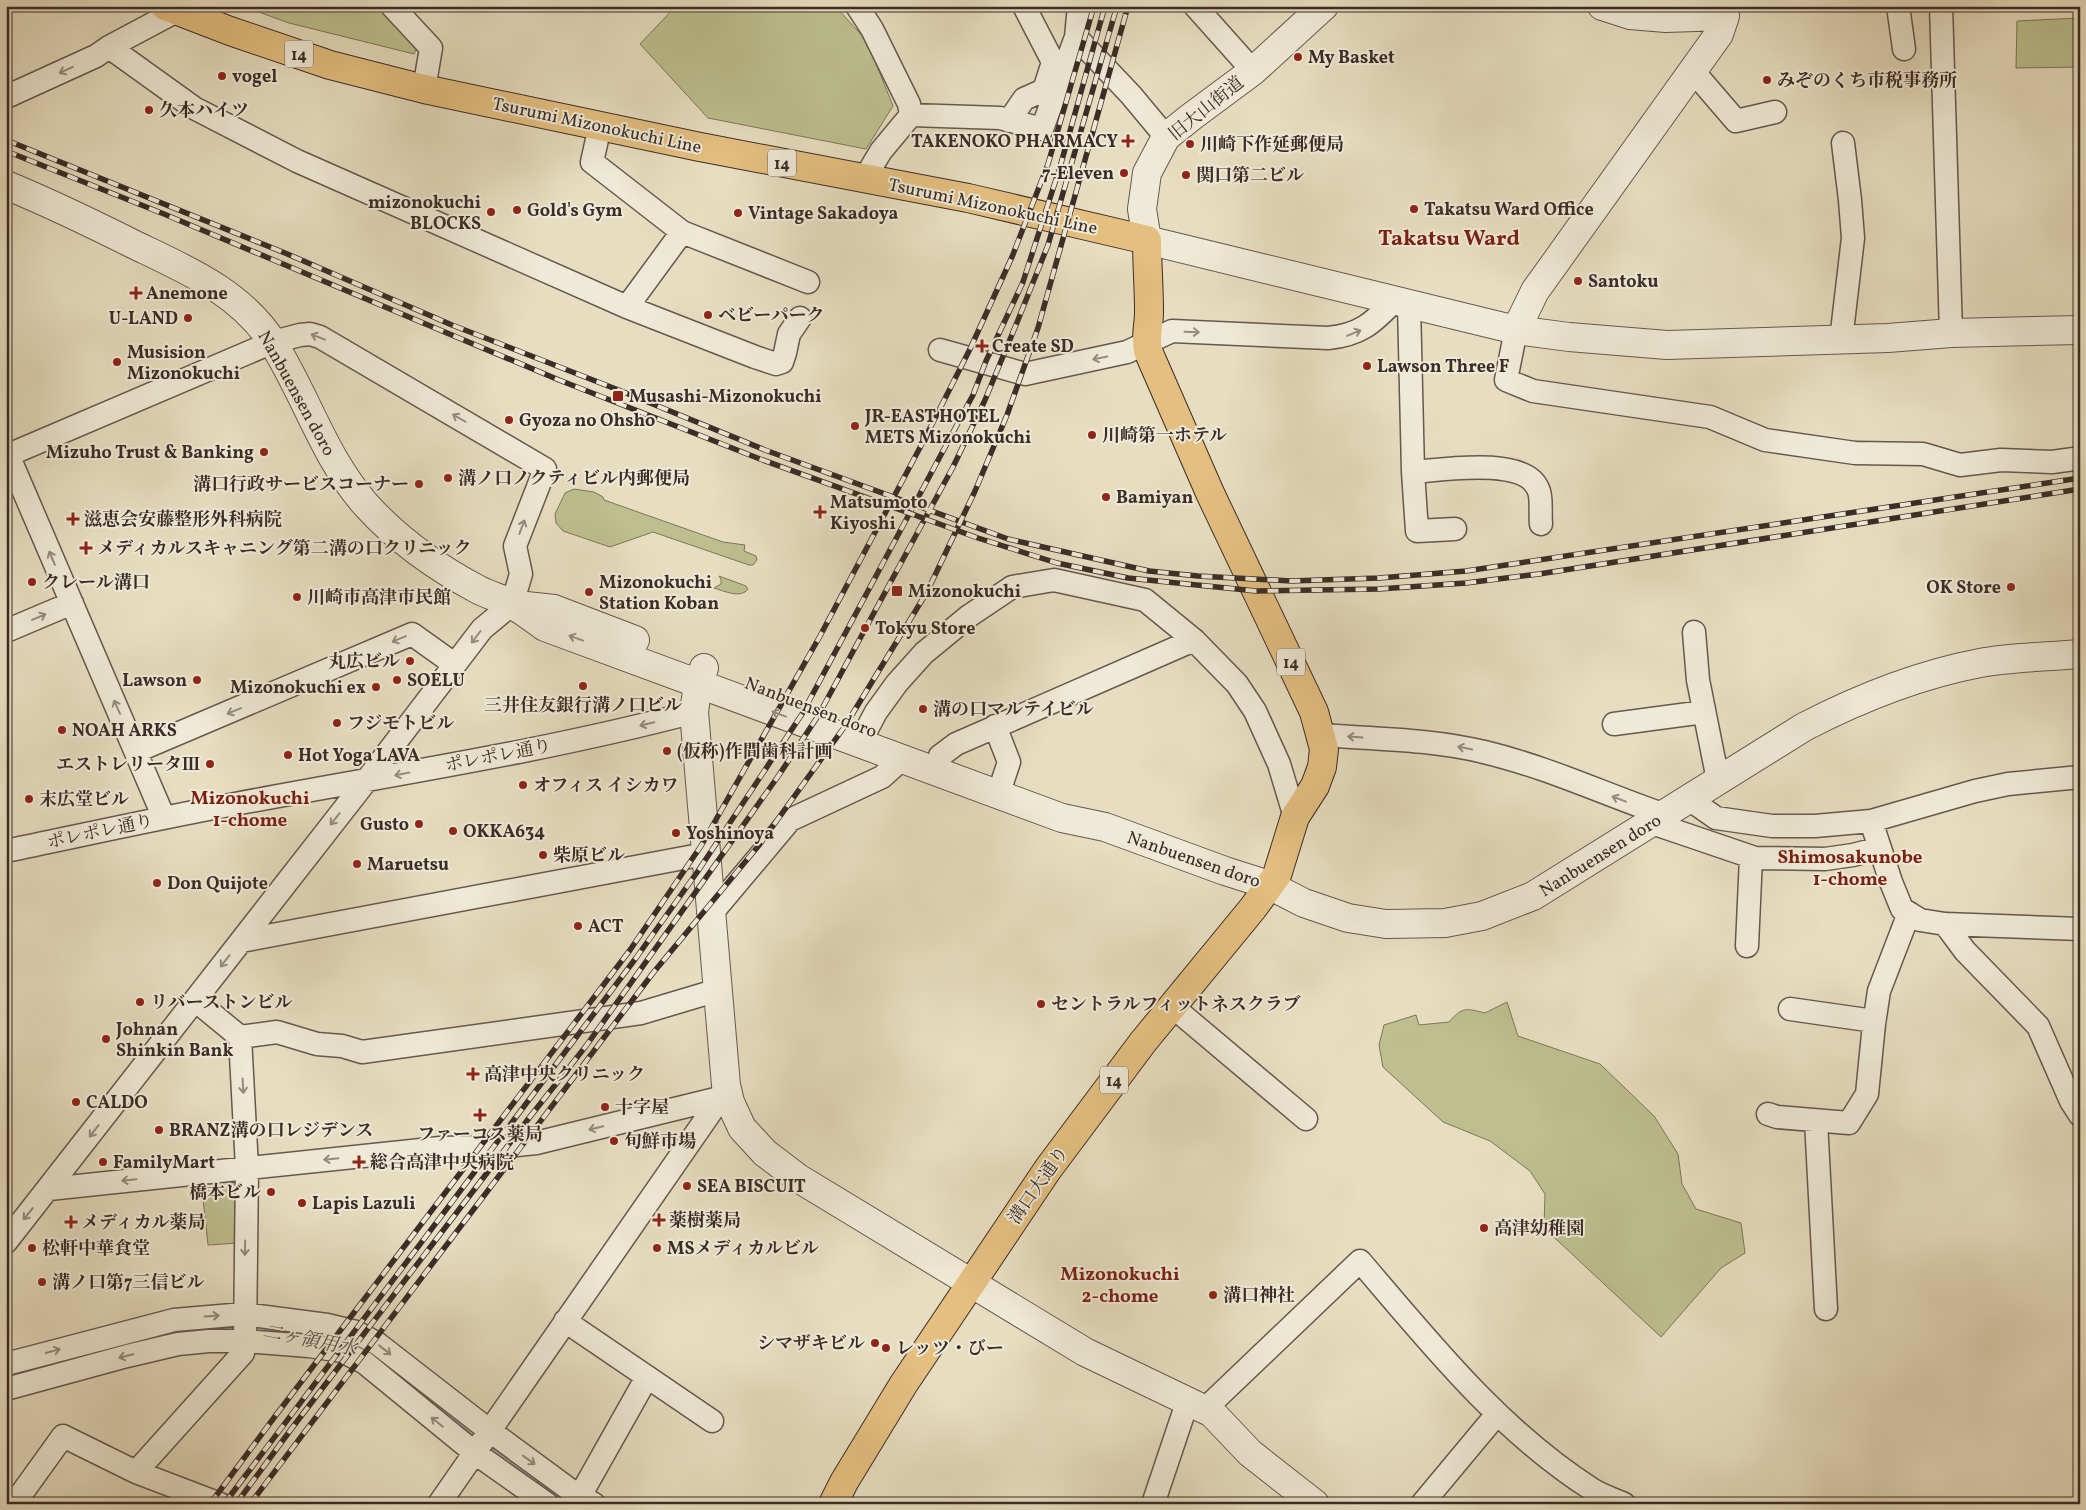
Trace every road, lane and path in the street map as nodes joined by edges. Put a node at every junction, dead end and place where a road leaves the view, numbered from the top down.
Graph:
1 (392, 6) edge
2 (857, 6) edge
3 (1024, 6) edge
4 (1080, 6) edge
5 (1195, 6) edge
6 (1324, 6) edge
7 (1602, 6) edge
8 (1898, 6) edge
9 (1941, 6) edge
10 (176, 8) edge
11 (1634, 11) edge
12 (1730, 11) edge
13 (1076, 37) junction
14 (109, 47) junction
15 (1904, 49) dead end
16 (1253, 71) junction
17 (1693, 71) junction
18 (424, 89) junction
19 (6, 98) edge
20 (1775, 112) dead end
21 (911, 116) junction
22 (1009, 121) junction
23 (600, 126) junction
24 (1166, 137) junction
25 (1843, 143) dead end
26 (865, 178) junction
27 (6, 185) edge
28 (682, 232) junction
29 (1147, 240) junction
30 (808, 282) dead end
31 (1401, 302) junction
32 (627, 307) junction
33 (800, 318) dead end
34 (1516, 330) junction
35 (2080, 330) edge
36 (1952, 333) junction
37 (1841, 340) junction
38 (273, 342) junction
39 (1146, 343) junction
40 (940, 350) dead end
41 (7, 454) edge
42 (2074, 459) dead end
43 (1413, 472) junction
44 (1541, 524) dead end
45 (1455, 529) dead end
46 (72, 603) junction
47 (512, 604) junction
48 (6, 631) edge
49 (1694, 632) dead end
50 (1194, 640) junction
51 (2080, 654) edge
52 (454, 664) junction
53 (701, 675) junction
54 (694, 712) junction
55 (1704, 712) junction
56 (1614, 724) dead end
57 (995, 726) junction
58 (867, 729) junction
59 (1321, 735) junction
60 (137, 751) junction
61 (940, 756) junction
62 (903, 758) junction
63 (2080, 777) edge
64 (1003, 780) junction
65 (1718, 780) junction
66 (366, 781) junction
67 (1689, 799) junction
68 (1295, 817) junction
69 (164, 818) junction
70 (1658, 819) junction
71 (1871, 821) junction
72 (1105, 827) junction
73 (1880, 848) junction
74 (6, 851) edge
75 (705, 854) junction
76 (1752, 856) junction
77 (1270, 885) junction
78 (1909, 913) junction
79 (711, 914) junction
80 (1945, 924) junction
81 (2080, 929) edge
82 (241, 941) junction
83 (1747, 946) dead end
84 (718, 990) junction
85 (195, 1000) junction
86 (1173, 1007) junction
87 (1790, 1009) dead end
88 (1874, 1021) junction
89 (240, 1037) junction
90 (728, 1096) junction
91 (1768, 1114) dead end
92 (2080, 1115) edge
93 (1306, 1119) dead end
94 (1816, 1121) junction
95 (247, 1168) junction
96 (49, 1189) junction
97 (7, 1239) edge
98 (970, 1283) junction
99 (1826, 1309) dead end
100 (565, 1321) junction
101 (150, 1326) junction
102 (245, 1328) junction
103 (156, 1349) junction
104 (11, 1363) edge
105 (647, 1376) junction
106 (15, 1386) edge
107 (1196, 1405) junction
108 (1497, 1414) junction
109 (712, 1421) dead end
110 (482, 1442) junction
111 (136, 1472) junction
112 (587, 1500) edge
113 (14, 1504) edge
114 (220, 1504) edge
115 (440, 1504) edge
116 (547, 1504) edge
117 (833, 1504) edge
118 (1153, 1504) edge
119 (1315, 1504) edge
120 (1422, 1504) edge
121 (1624, 1504) edge

1 - 18 street
2 - 21 street
3 - 22 street
4 - 13 street
5 - 16 street
6 - 16 street, 旧大山街道
7 - 11 street
8 - 15 street
9 - 36 street
10 - 14 street
10 - 18 main road, Tsurumi Mizonokuchi Line / 14
11 - 12 street
12 - 17 street
13 - 22 street
13 - 24 street
14 -> 19 street
14 - 32 street
16 - 24 street, 旧大山街道
17 - 20 street
17 - 34 street
18 - 23 main road, Tsurumi Mizonokuchi Line / 14
21 - 22 street
21 - 26 street
23 - 26 main road, Tsurumi Mizonokuchi Line / 14
23 - 28 street
24 - 29 street, 旧大山街道
25 - 37 street
26 - 29 main road, Tsurumi Mizonokuchi Line / 14
27 - 38 street, Nanbuensen doro
28 - 30 street
28 - 32 street
29 - 31 street
29 - 39 main road, 14
31 - 34 street
39 -> 31 street
31 - 43 street
32 - 33 street
34 - 37 street
34 - 42 street
35 - 36 street
36 - 37 street
38 - 41 street
38 - 47 street, Nanbuensen doro
47 -> 38 street
39 -> 40 street
39 - 59 main road, 14
46 -> 41 street
43 - 44 street
43 - 45 street
48 -> 46 street
60 -> 46 street
47 -> 52 street
47 - 53 street, Nanbuensen doro
49 - 55 street
50 - 57 street
50 - 58 street
50 - 68 street
51 - 65 street, Nanbuensen doro
52 -> 60 street
52 - 66 street
53 - 54 street
53 - 58 street, Nanbuensen doro
62 -> 53 street, Nanbuensen doro
54 -> 66 street, ポレポレ通り
54 - 75 street
55 - 56 street
55 - 65 street
57 - 61 street
57 - 64 street
58 - 61 street, Nanbuensen doro
59 - 68 main road, 14
70 -> 59 street
60 - 69 street
61 - 64 street, Nanbuensen doro
62 - 72 street, Nanbuensen doro
62 - 79 street
63 - 71 street
64 - 72 street, Nanbuensen doro
65 - 67 street, Nanbuensen doro
66 - 69 street, ポレポレ通り
66 -> 82 street
67 - 70 street, Nanbuensen doro
67 - 71 street
68 - 77 main road, 14
69 - 74 street, ポレポレ通り
70 - 76 street
70 - 77 street, Nanbuensen doro
71 - 73 street
72 - 77 street, Nanbuensen doro
73 - 76 street
73 - 78 street
75 - 79 street
75 - 82 street
76 - 83 street
77 - 86 main road, 溝口大通り / 14
78 - 80 street
78 - 88 street
79 - 84 street
80 - 81 street
80 - 92 street
82 -> 85 street
84 - 89 street
84 - 90 street
85 - 89 street
85 -> 96 street
86 - 93 street
86 - 98 main road, 溝口大通り / 14
87 - 88 street
88 - 94 street
89 -> 95 street
90 -> 95 street
90 - 98 street
90 - 100 street
91 - 94 street
94 - 99 street
95 -> 96 street
95 -> 102 street
96 -> 97 street
98 - 107 street
98 - 117 main road, 溝口大通り / 14
100 - 105 street
100 - 110 street
101 -> 102 street
101 - 103 street
104 -> 101 street
102 - 103 street
102 - 110 street
102 - 111 street
103 -> 106 street
104 - 106 street
105 - 109 street
105 - 112 street
107 - 108 street
107 - 118 street
107 - 119 street
108 - 120 street
108 - 121 street
110 -> 112 street
110 - 115 street
110 - 116 street
111 - 113 street
111 - 114 street

